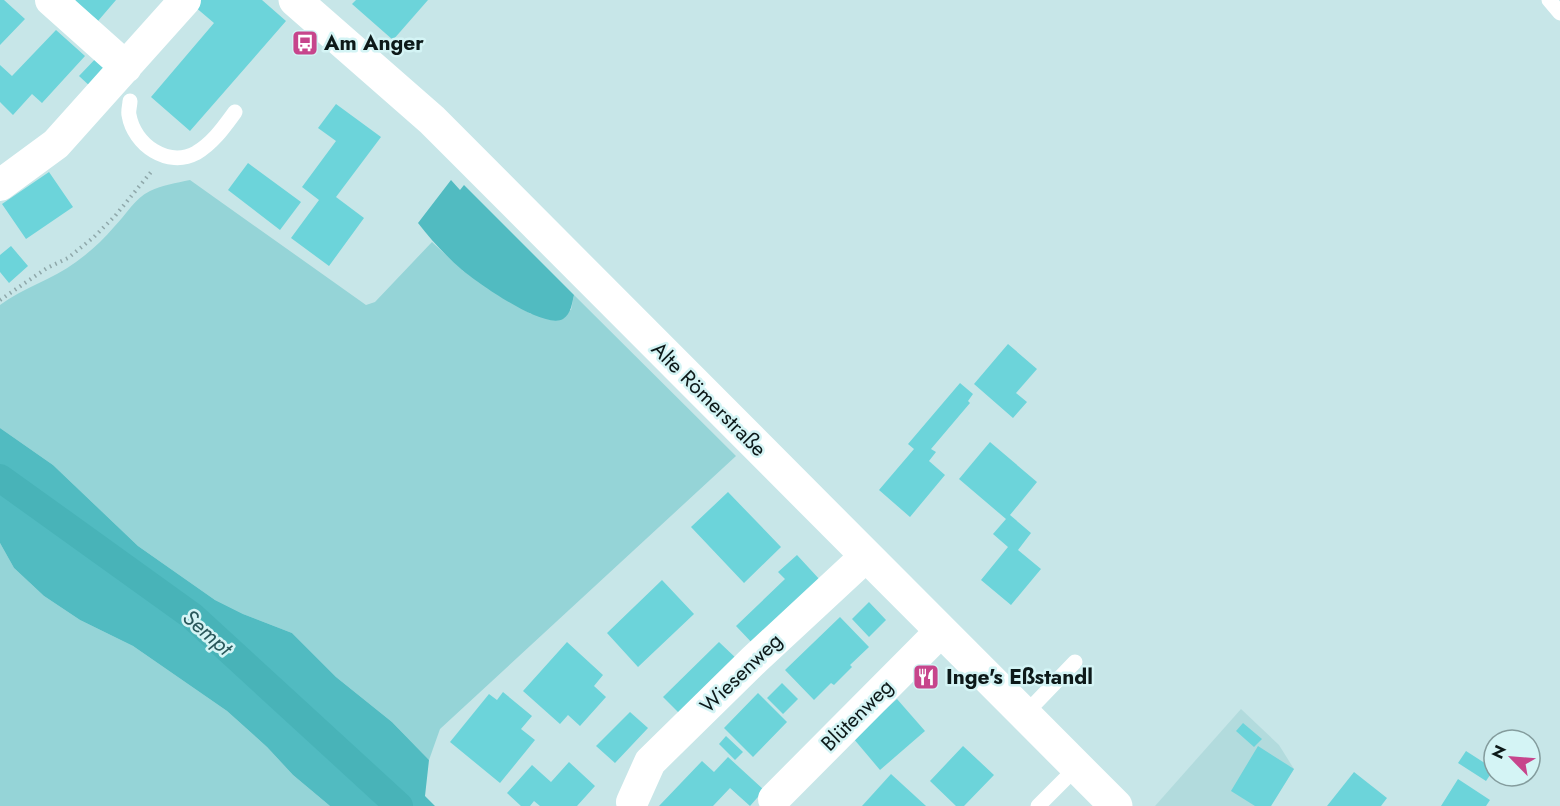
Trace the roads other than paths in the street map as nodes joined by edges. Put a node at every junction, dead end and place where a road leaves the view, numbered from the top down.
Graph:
1 (51, 0) edge
2 (186, 0) edge
3 (295, 0) edge
4 (1549, 0) edge
5 (1560, 13) edge
6 (126, 66) junction
7 (130, 101) dead end
8 (235, 112) dead end
9 (0, 185) edge
10 (866, 556) junction
11 (940, 632) junction
12 (1075, 662) dead end
13 (1024, 715) junction
14 (1076, 768) junction
15 (774, 799) dead end
16 (632, 802) dead end
17 (1038, 806) edge
18 (1116, 806) edge

1 - 6 street
2 - 6 street
3 - 10 main road, Alte Römerstraße
4 - 5 lane
6 - 9 street
7 - 8 lane
10 - 11 main road, Alte Römerstraße
10 - 16 street, Wiesenweg
11 - 13 main road, Alte Römerstraße
11 - 15 street, Blütenweg
12 - 13 lane
13 - 14 main road, Alte Römerstraße
14 - 17 lane
14 - 18 main road, Alte Römerstraße

